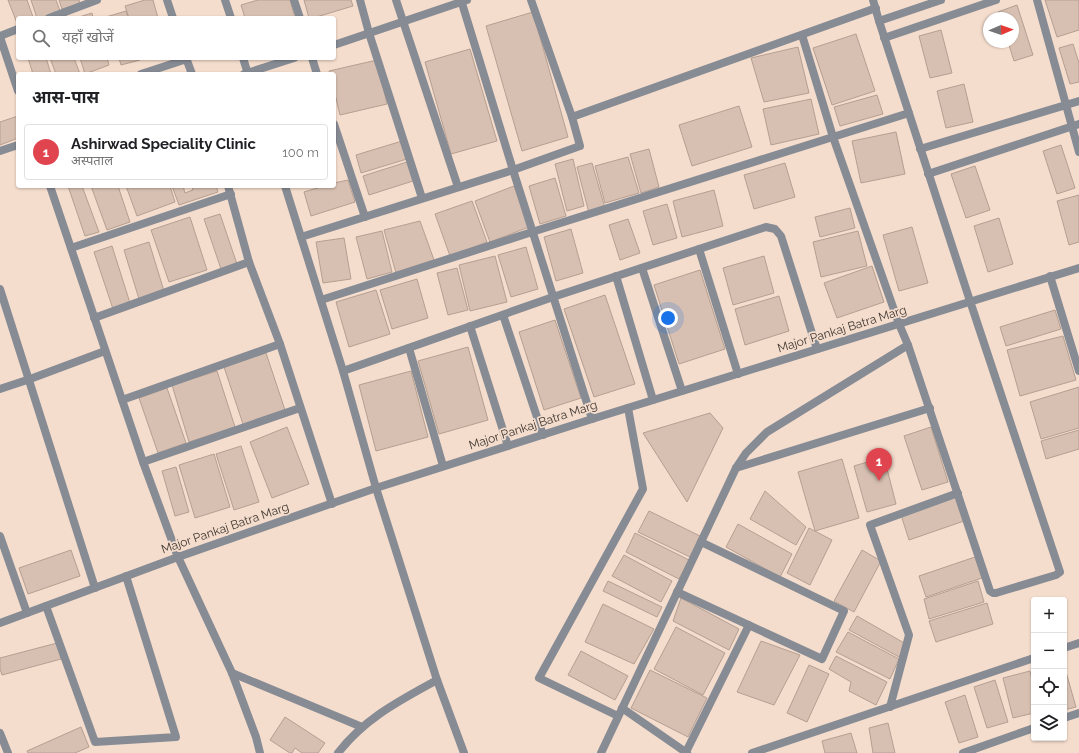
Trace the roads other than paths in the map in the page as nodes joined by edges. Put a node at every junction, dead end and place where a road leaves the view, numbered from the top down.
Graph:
1 (97, 0) edge
2 (167, 0) edge
3 (225, 0) edge
4 (294, 0) edge
5 (360, 0) edge
6 (396, 0) edge
7 (532, 0) edge
8 (941, 0) edge
9 (996, 0) edge
10 (1037, 0) edge
11 (463, 1) edge
12 (874, 4) edge
13 (54, 16) edge
14 (172, 16) edge
15 (229, 16) edge
16 (299, 16) edge
17 (879, 21) junction
18 (403, 22) junction
19 (16, 30) edge
20 (370, 34) junction
21 (802, 34) junction
22 (0, 36) edge
23 (884, 38) junction
24 (336, 44) edge
25 (180, 60) edge
26 (187, 60) edge
27 (244, 60) edge
28 (288, 60) edge
29 (313, 60) edge
30 (147, 72) edge
31 (191, 72) edge
32 (246, 72) edge
33 (253, 72) edge
34 (316, 72) edge
35 (16, 85) edge
36 (1079, 101) edge
37 (1066, 106) junction
38 (909, 113) junction
39 (572, 117) junction
40 (1075, 125) edge
41 (336, 130) edge
42 (833, 137) junction
43 (16, 147) edge
44 (920, 149) junction
45 (0, 151) edge
46 (1079, 152) edge
47 (513, 170) junction
48 (928, 174) junction
49 (458, 187) junction
50 (51, 188) edge
51 (286, 188) edge
52 (230, 190) edge
53 (422, 198) junction
54 (365, 217) junction
55 (532, 232) junction
56 (301, 237) junction
57 (71, 248) junction
58 (699, 249) junction
59 (249, 262) junction
60 (642, 268) junction
61 (1079, 268) edge
62 (616, 276) junction
63 (1050, 276) junction
64 (0, 289) edge
65 (553, 297) junction
66 (321, 300) junction
67 (970, 301) junction
68 (503, 315) junction
69 (94, 318) junction
70 (899, 324) junction
71 (470, 326) junction
72 (280, 344) junction
73 (908, 345) junction
74 (409, 348) junction
75 (817, 349) junction
76 (105, 351) junction
77 (343, 371) junction
78 (1079, 371) edge
79 (738, 374) junction
80 (30, 379) junction
81 (0, 389) edge
82 (682, 391) junction
83 (122, 400) junction
84 (653, 400) junction
85 (300, 408) junction
86 (628, 408) junction
87 (930, 408) junction
88 (592, 419) junction
89 (543, 435) junction
90 (508, 446) junction
91 (142, 462) junction
92 (443, 466) junction
93 (736, 468) junction
94 (376, 488) junction
95 (958, 493) junction
96 (332, 504) junction
97 (0, 536) edge
98 (701, 542) junction
99 (178, 557) junction
100 (126, 576) junction
101 (95, 588) junction
102 (677, 592) junction
103 (46, 606) junction
104 (27, 613) junction
105 (0, 623) edge
106 (749, 625) junction
107 (1079, 643) edge
108 (1067, 647) edge
109 (1031, 659) edge
110 (232, 673) junction
111 (438, 680) junction
112 (890, 707) junction
113 (620, 712) junction
114 (1079, 713) edge
115 (1067, 717) edge
116 (362, 727) junction
117 (1031, 729) edge
118 (0, 733) edge
119 (8, 753) edge
120 (260, 753) edge
121 (338, 753) edge
122 (464, 753) edge
123 (601, 753) edge
124 (686, 753) edge
125 (752, 753) edge
126 (963, 753) edge

1 - 13 street
2 - 14 street
3 - 15 street
4 - 16 street
5 - 20 street
6 - 18 street
7 - 39 street
8 - 17 street
9 - 23 street
10 - 37 street
11 - 18 street
11 - 47 street
12 - 17 street
12 - 21 street
17 - 23 street
18 - 20 street
18 - 49 street
19 - 22 street
20 - 24 street
20 - 53 street
21 - 39 street
21 - 42 street
22 - 35 street
23 - 38 street
25 - 30 street
26 - 31 street
27 - 32 street
28 - 33 street
29 - 34 street
36 - 37 street
37 - 40 street
37 - 44 street
38 - 42 street
38 - 44 street
39 - 47 street
40 - 46 street
40 - 48 street
41 - 54 street
42 - 55 street
42 - 70 street
43 - 45 street
44 - 48 street
47 - 49 street
47 - 55 street
48 - 67 street
49 - 53 street
50 - 57 street
51 - 56 street
52 - 57 street
52 - 59 street
53 - 54 street
54 - 56 street
55 - 65 street
55 - 66 street
56 - 66 street
57 - 69 street
58 - 60 street
58 - 75 street
58 - 79 street
59 - 69 street
59 - 72 street
60 - 62 street
60 - 82 street
61 - 63 street, Major Pankaj Batra Marg
62 - 65 street
62 - 84 street
63 - 67 street, Major Pankaj Batra Marg
63 - 78 street
64 - 80 street
65 - 68 street
65 - 88 street
66 - 77 street
67 - 70 street, Major Pankaj Batra Marg
67 - 95 street
68 - 71 street
68 - 89 street
69 - 76 street
70 - 73 street
70 - 75 street, Major Pankaj Batra Marg
71 - 74 street
71 - 90 street
72 - 83 street
72 - 85 street
73 - 87 street
73 - 93 street
74 - 77 street
74 - 92 street
75 - 79 street, Major Pankaj Batra Marg
76 - 80 street
76 - 83 street
77 - 94 street
79 - 82 street, Major Pankaj Batra Marg
80 - 81 street
80 - 101 street
82 - 84 street, Major Pankaj Batra Marg
83 - 91 street
84 - 86 street, Major Pankaj Batra Marg
85 - 91 street
85 - 96 street
86 - 88 street, Major Pankaj Batra Marg
86 - 113 street
87 - 93 street
87 - 95 street
88 - 89 street, Major Pankaj Batra Marg
89 - 90 street, Major Pankaj Batra Marg
90 - 92 street, Major Pankaj Batra Marg
91 - 99 street
92 - 94 street, Major Pankaj Batra Marg
93 - 98 street
94 - 96 street, Major Pankaj Batra Marg
94 - 111 street
95 - 112 street
96 - 99 street, Major Pankaj Batra Marg
97 - 104 street
98 - 102 street
98 - 106 street
99 - 100 street, Major Pankaj Batra Marg
99 - 110 street
100 - 101 street, Major Pankaj Batra Marg
100 - 103 street
101 - 103 street, Major Pankaj Batra Marg
102 - 106 street
102 - 113 street
103 - 104 street, Major Pankaj Batra Marg
104 - 105 street, Major Pankaj Batra Marg
106 - 124 street
107 - 108 street
109 - 112 street
110 - 116 street
110 - 120 street
111 - 116 street
111 - 122 street
112 - 125 street
113 - 123 street
113 - 124 street
114 - 115 street
116 - 121 street
117 - 126 street
118 - 119 street

